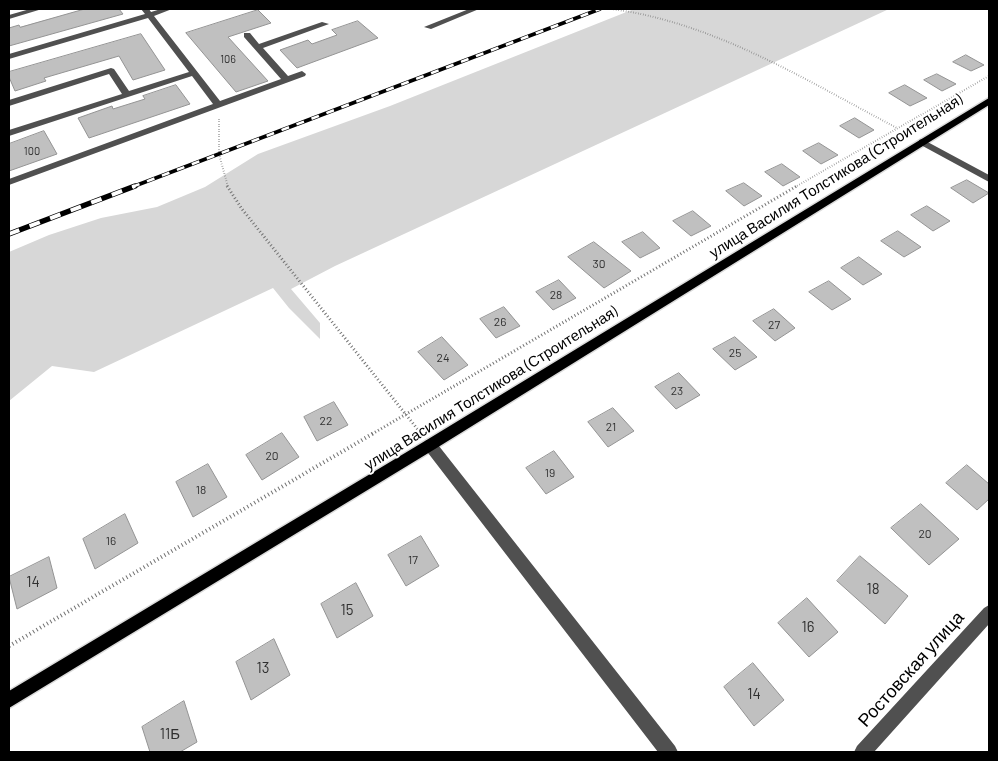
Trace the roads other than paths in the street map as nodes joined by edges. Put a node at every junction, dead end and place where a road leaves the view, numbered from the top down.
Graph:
1 (38, 9) edge
2 (168, 9) edge
3 (475, 9) edge
4 (147, 12) edge
5 (9, 17) edge
6 (325, 24) dead end
7 (428, 27) dead end
8 (247, 36) dead end
9 (258, 47) junction
10 (9, 57) edge
11 (194, 73) junction
12 (302, 74) dead end
13 (287, 80) junction
14 (127, 95) junction
15 (989, 101) edge
16 (9, 103) edge
17 (219, 106) junction
18 (9, 133) edge
19 (922, 142) junction
20 (989, 179) edge
21 (9, 182) edge
22 (430, 445) junction
23 (989, 613) edge
24 (9, 700) edge
25 (669, 752) edge
26 (863, 752) edge

1 - 5 street
2 - 4 street
3 - 7 street
4 - 10 street
4 - 11 street
6 - 9 street
8 - 9 street
9 - 13 street
11 - 14 street
11 - 17 street
12 - 13 street
13 - 17 street
14 - 16 street
14 - 18 street
15 - 19 main road, улица Василия Толстикова (Строительная)
17 - 21 street
19 - 20 street
19 - 22 main road, улица Василия Толстикова (Строительная)
22 - 24 main road, улица Василия Толстикова (Строительная)
22 - 25 street
23 - 26 street, Ростовская улица

